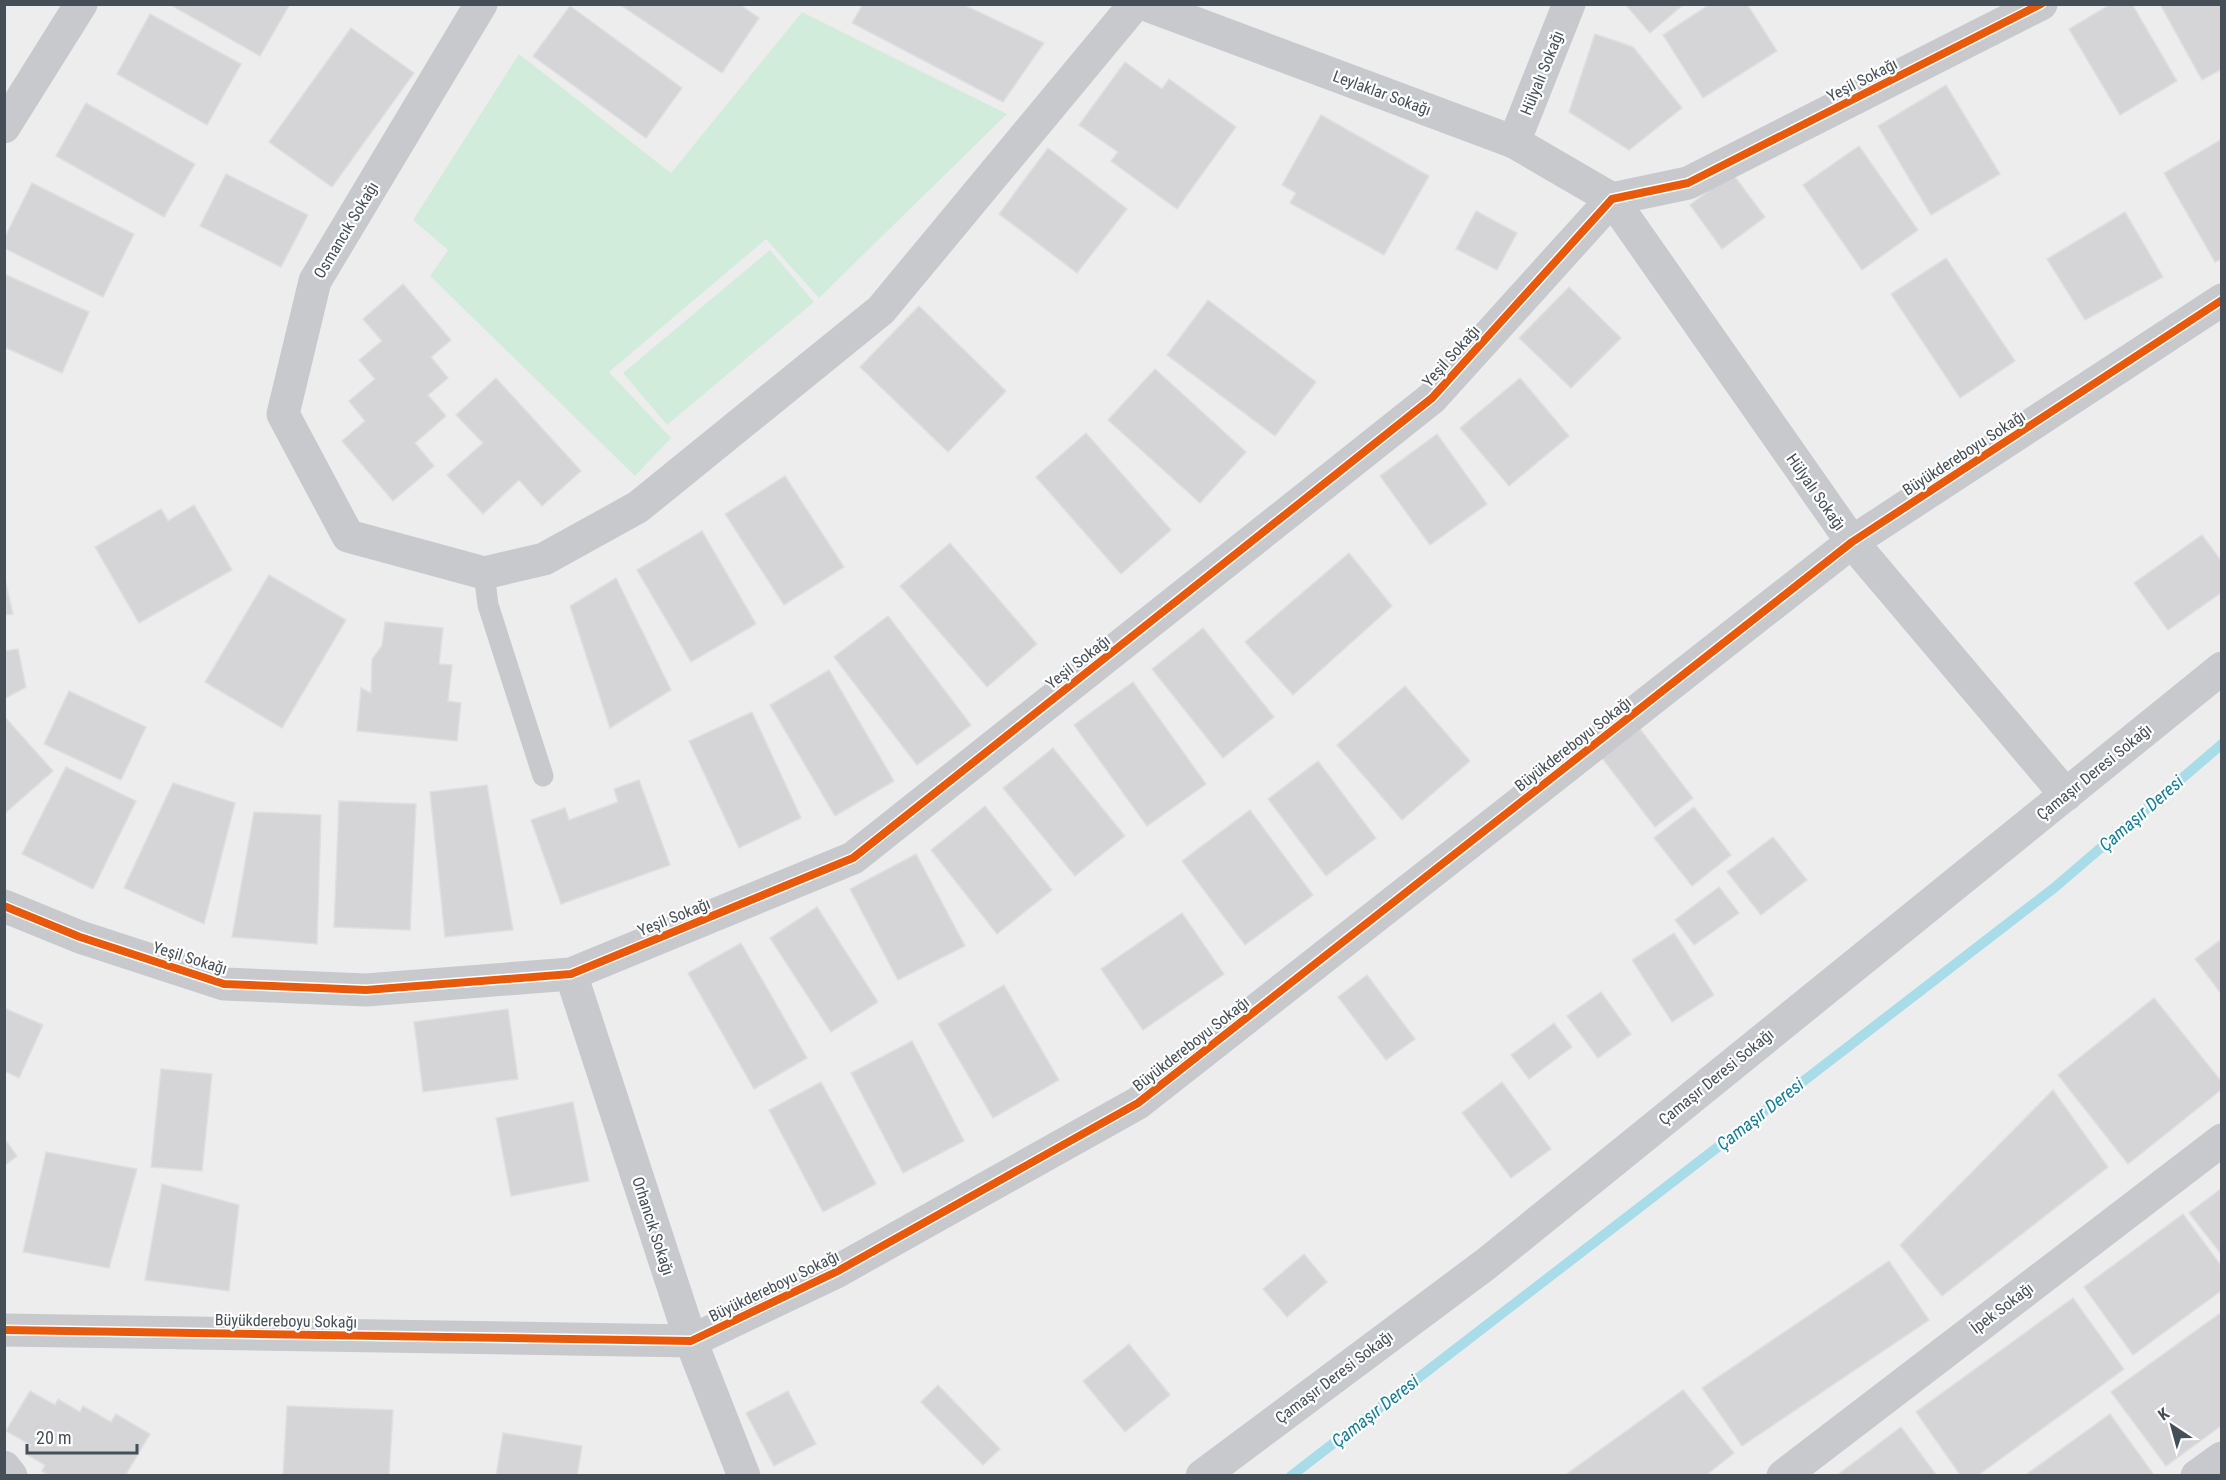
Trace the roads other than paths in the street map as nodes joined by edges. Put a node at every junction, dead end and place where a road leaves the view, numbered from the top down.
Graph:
1 (81, 4) edge
2 (481, 4) edge
3 (1135, 4) edge
4 (1144, 4) edge
5 (1569, 4) edge
6 (2041, 4) edge
7 (4, 127) edge
8 (1514, 142) junction
9 (1612, 199) junction
10 (2222, 300) edge
11 (1852, 542) junction
12 (483, 573) junction
13 (2222, 668) edge
14 (543, 776) dead end
15 (2066, 795) junction
16 (4, 906) edge
17 (571, 974) junction
18 (2222, 1140) edge
19 (4, 1330) edge
20 (691, 1341) junction
21 (2222, 1458) edge
22 (4, 1467) edge
23 (11, 1476) edge
24 (744, 1476) edge
25 (1202, 1476) edge
26 (1783, 1476) edge
27 (2197, 1476) edge

1 - 7 street
2 - 12 street, Osmancık Sokağı
3 - 12 street
4 - 8 street, Leylaklar Sokağı
5 - 8 street, Hülyalı Sokağı
6 - 9 street, Yeşil Sokağı
8 - 9 street, Leylaklar Sokağı
9 - 11 street, Hülyalı Sokağı
9 - 17 street, Yeşil Sokağı
10 - 11 street, Büyükdereboyu Sokağı
11 - 15 street, Hülyalı Sokağı
11 - 20 street, Büyükdereboyu Sokağı
12 - 14 lane
13 - 15 street, Çamaşır Deresi Sokağı
15 - 25 street, Çamaşır Deresi Sokağı
16 - 17 street, Yeşil Sokağı
17 - 20 street, Orhancık Sokağı
18 - 26 street, İpek Sokağı
19 - 20 street, Büyükdereboyu Sokağı
20 - 24 street, Orhancık Sokağı
21 - 27 street
22 - 23 street

